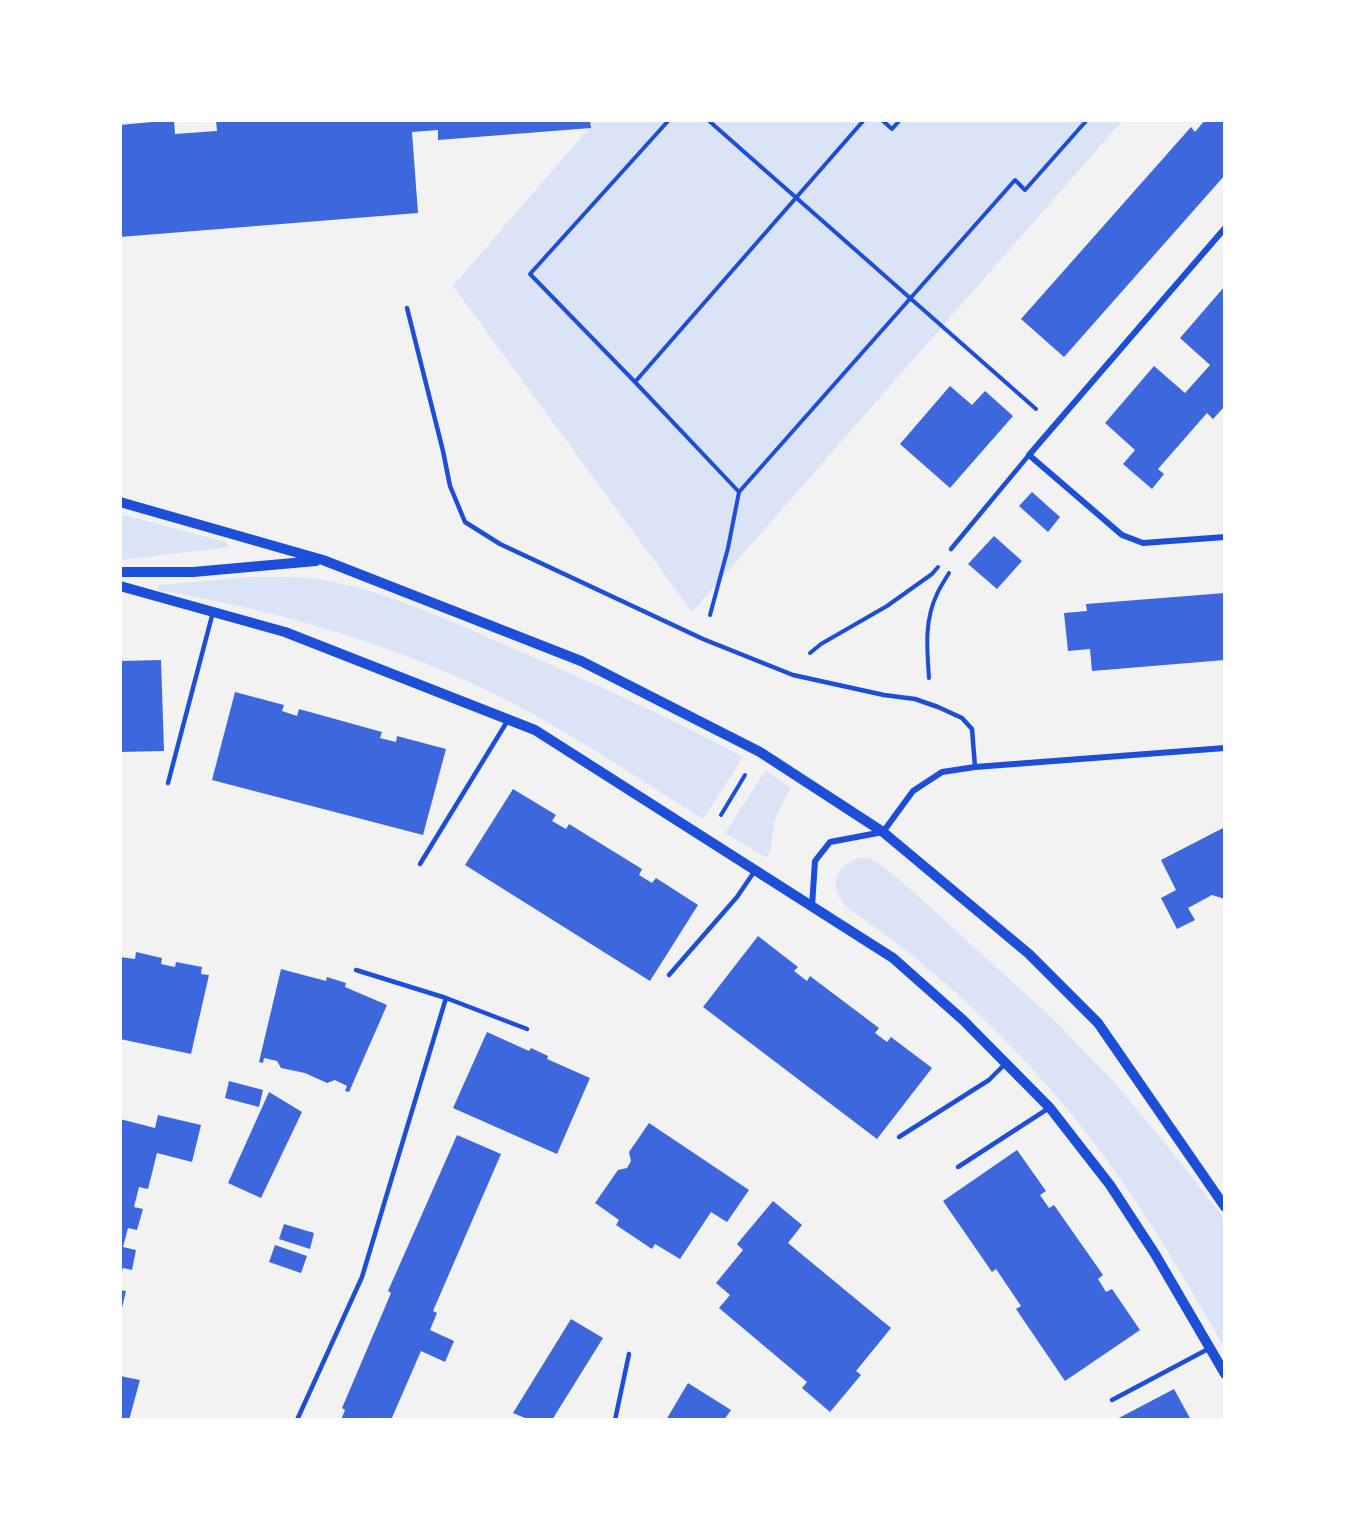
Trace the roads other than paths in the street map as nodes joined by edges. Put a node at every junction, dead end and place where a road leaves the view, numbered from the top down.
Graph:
1 (1225, 228) edge
2 (407, 308) dead end
3 (1029, 455) junction
4 (120, 502) edge
5 (1225, 537) edge
6 (951, 549) road end
7 (323, 560) junction
8 (120, 572) edge
9 (120, 586) edge
10 (213, 612) junction
11 (508, 720) junction
12 (1225, 748) edge
13 (975, 767) junction
14 (168, 783) dead end
15 (883, 832) junction
16 (420, 864) dead end
17 (755, 869) junction
18 (812, 906) junction
19 (356, 970) dead end
20 (669, 975) dead end
21 (446, 998) junction
22 (528, 1029) dead end
23 (1006, 1064) junction
24 (1050, 1108) junction
25 (899, 1137) dead end
26 (958, 1167) dead end
27 (1225, 1207) edge
28 (1210, 1348) junction
29 (629, 1354) dead end
30 (1225, 1374) edge
31 (1112, 1400) dead end
32 (297, 1420) edge
33 (615, 1420) edge

1 - 3 street
2 - 13 lane
3 - 5 street
3 - 6 lane
4 - 7 street
7 - 8 street
7 - 15 street
9 - 10 street
10 - 11 street
10 - 14 lane
11 - 16 lane
11 - 17 street
12 - 13 street
13 - 15 street
15 - 18 street
15 - 27 street
17 - 18 street
17 - 20 lane
18 - 23 street
19 - 21 lane
21 - 22 lane
21 - 32 lane
23 - 24 street
23 - 25 lane
24 - 26 lane
24 - 28 street
28 - 30 street
28 - 31 lane
29 - 33 lane

